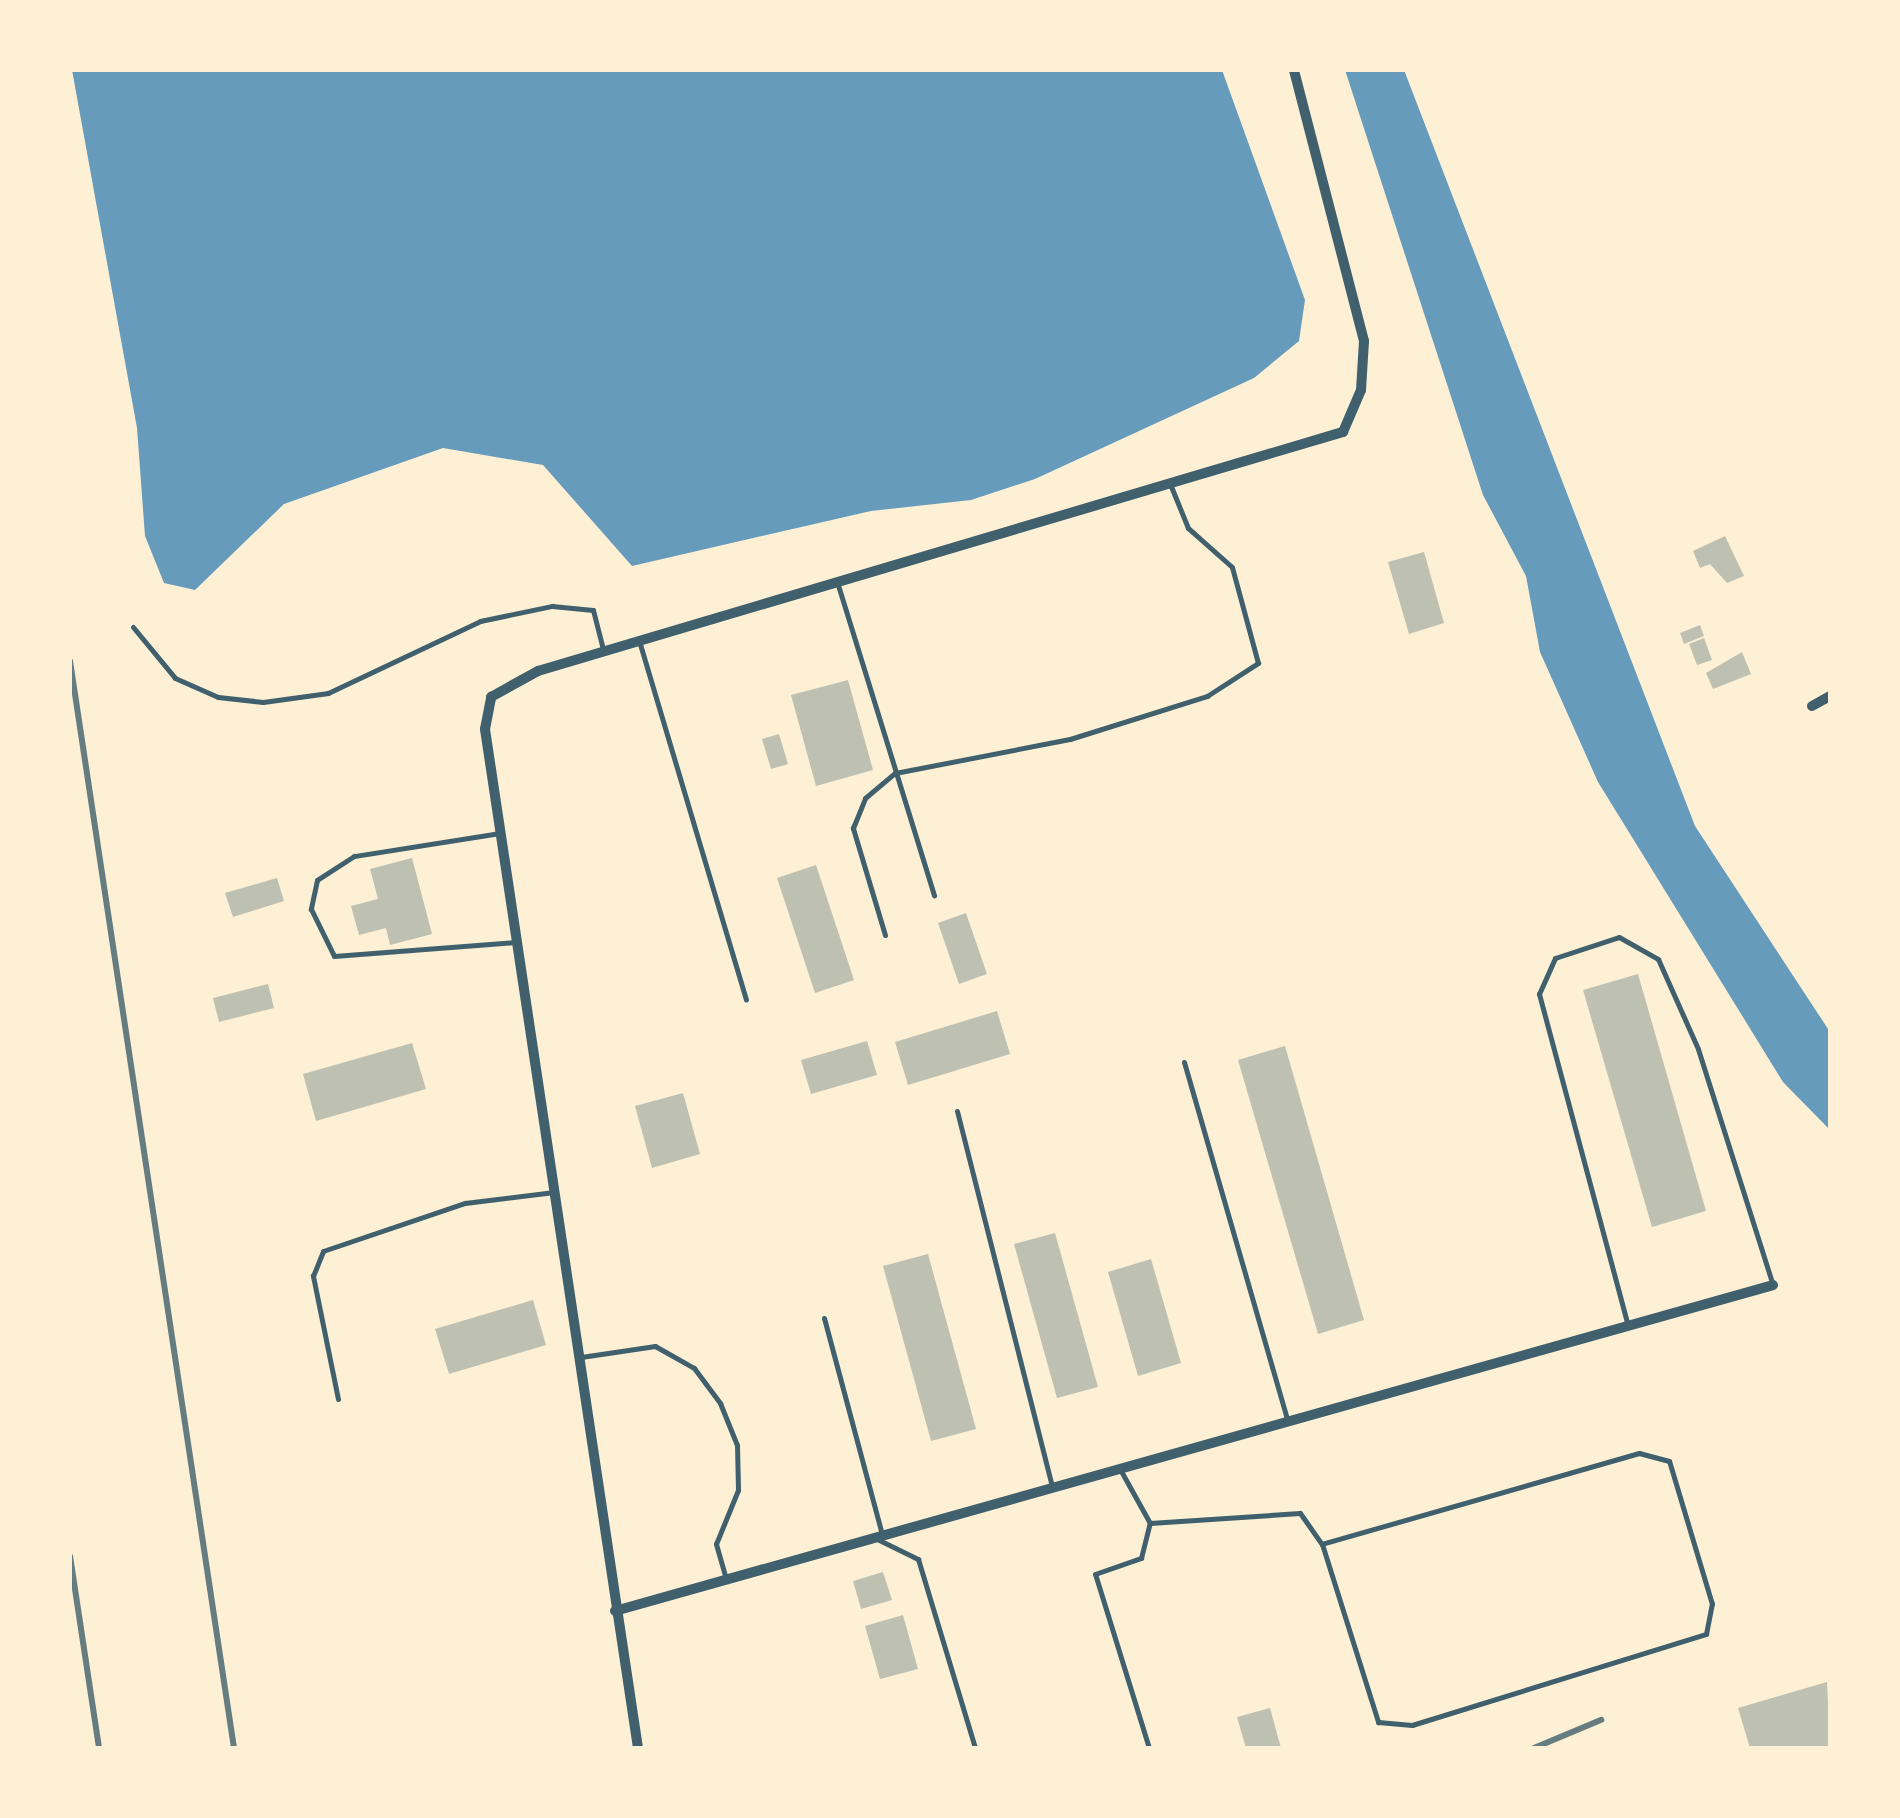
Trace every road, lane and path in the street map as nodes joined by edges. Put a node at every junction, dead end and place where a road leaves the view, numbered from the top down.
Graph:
1 (1294, 70) edge
2 (1170, 484) junction
3 (838, 584) junction
4 (133, 627) dead end
5 (640, 644) junction
6 (604, 654) junction
7 (1830, 696) edge
8 (1812, 706) dead end
9 (895, 772) junction
10 (500, 833) junction
11 (934, 896) dead end
12 (885, 935) dead end
13 (516, 942) junction
14 (746, 1000) dead end
15 (1184, 1062) dead end
16 (957, 1111) dead end
17 (554, 1192) junction
18 (1772, 1285) joint
19 (824, 1318) dead end
20 (1628, 1326) junction
21 (578, 1357) junction
22 (338, 1398) dead end
23 (1288, 1421) junction
24 (1120, 1468) junction
25 (1053, 1488) junction
26 (1150, 1523) junction
27 (878, 1536) junction
28 (1322, 1544) junction
29 (726, 1579) junction
30 (615, 1611) junction
31 (638, 1748) edge
32 (975, 1748) edge
33 (1150, 1748) edge

1 - 2 street
2 - 3 street
2 - 9 lane
3 - 5 street
3 - 9 lane
4 - 6 lane
5 - 6 street
5 - 14 lane
6 - 10 street
7 - 8 street
9 - 11 lane
9 - 12 lane
10 - 13 street
10 - 13 lane
13 - 17 street
15 - 23 lane
16 - 25 lane
17 - 21 street
17 - 22 lane
18 - 20 street
18 - 20 lane
19 - 27 lane
20 - 23 street
21 - 29 lane
21 - 30 street
23 - 24 street
24 - 25 street
24 - 26 lane
25 - 27 street
26 - 28 lane
26 - 33 lane
27 - 29 street
27 - 32 lane
28 - 28 lane
29 - 30 street
30 - 31 street

